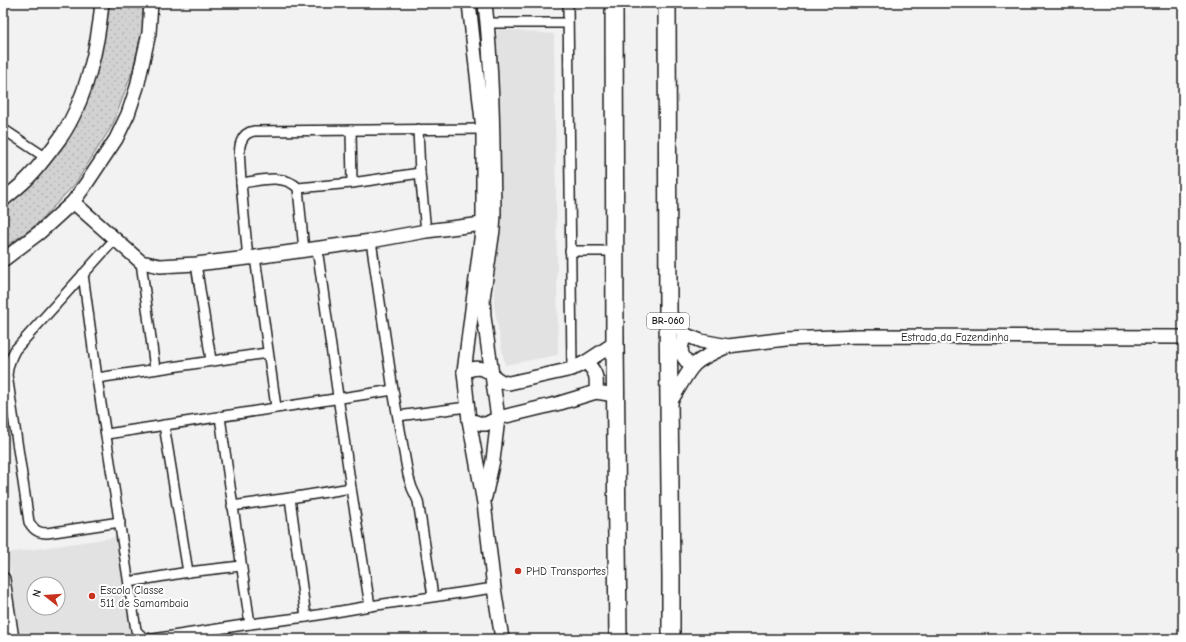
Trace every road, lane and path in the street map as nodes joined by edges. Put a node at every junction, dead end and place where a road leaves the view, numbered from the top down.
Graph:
1 (102, 3) edge
2 (151, 3) edge
3 (469, 3) edge
4 (485, 3) edge
5 (568, 3) edge
6 (614, 3) edge
7 (667, 3) edge
8 (488, 23) junction
9 (568, 23) junction
10 (489, 40) junction
11 (474, 43) junction
12 (3, 129) edge
13 (418, 129) junction
14 (483, 129) junction
15 (351, 130) junction
16 (45, 157) junction
17 (420, 173) junction
18 (241, 183) junction
19 (352, 183) junction
20 (298, 188) junction
21 (3, 200) edge
22 (73, 202) junction
23 (483, 224) junction
24 (426, 231) junction
25 (115, 239) junction
26 (371, 241) junction
27 (311, 249) junction
28 (570, 251) junction
29 (615, 251) junction
30 (251, 257) junction
31 (3, 260) edge
32 (141, 262) junction
33 (196, 264) junction
34 (83, 274) junction
35 (668, 312) junction
36 (686, 335) junction
37 (1183, 337) edge
38 (615, 343) junction
39 (728, 346) junction
40 (268, 352) junction
41 (7, 357) edge
42 (211, 360) junction
43 (586, 362) junction
44 (692, 367) junction
45 (155, 369) junction
46 (572, 369) junction
47 (464, 372) junction
48 (491, 374) junction
49 (98, 378) junction
50 (393, 390) junction
51 (596, 392) junction
52 (615, 395) junction
53 (338, 398) junction
54 (669, 404) junction
55 (276, 407) junction
56 (467, 407) junction
57 (398, 416) junction
58 (220, 417) junction
59 (498, 418) junction
60 (469, 420) junction
61 (164, 425) junction
62 (107, 434) junction
63 (351, 488) junction
64 (290, 498) junction
65 (484, 503) junction
66 (232, 506) junction
67 (120, 522) junction
68 (241, 566) junction
69 (188, 572) junction
70 (3, 579) edge
71 (129, 582) junction
72 (494, 588) junction
73 (433, 596) junction
74 (370, 606) junction
75 (306, 617) junction
76 (250, 624) junction
77 (12, 639) edge
78 (152, 639) edge
79 (502, 639) edge
80 (618, 639) edge
81 (671, 639) edge

1 - 16 street
2 - 22 street
3 - 11 street
4 - 8 street
5 - 9 street
6 - 29 highway
7 - 35 highway, BR-060
8 - 9 street
8 - 10 street
9 - 28 street
10 - 11 street
10 - 48 street
11 - 14 street
12 - 16 street
13 - 14 street
13 - 15 street
13 - 17 street
14 - 23 street
15 - 18 street
15 - 19 street
16 - 21 street
17 - 19 street
17 - 24 street
18 - 20 street
18 - 30 street
19 - 20 street
20 - 27 street
22 - 25 street
22 - 31 street
23 - 24 street
23 - 47 street
24 - 26 street
25 - 32 street
25 - 34 street
26 - 27 street
26 - 50 street
27 - 30 street
27 - 53 street
28 - 29 street
28 - 46 street
29 - 38 highway
30 - 33 street
30 - 40 street
32 - 33 street
32 - 45 street
33 - 42 street
34 - 41 street
34 - 49 street
35 - 36 street, Estrada da Fazendinha
35 - 54 highway, BR-060
36 - 39 street, Estrada da Fazendinha
36 - 44 street
37 - 39 street, Estrada da Fazendinha
38 - 43 street
38 - 52 highway
39 - 44 street, Estrada da Fazendinha
40 - 42 street
40 - 55 street
41 - 67 street
42 - 45 street
43 - 46 street
43 - 51 street
44 - 54 street, Estrada da Fazendinha
45 - 49 street
46 - 48 street
47 - 48 street
47 - 56 street
48 - 59 street
49 - 62 street
50 - 53 street
50 - 57 street
51 - 52 street
51 - 59 street
52 - 80 highway
53 - 55 street
53 - 63 street
54 - 81 highway, BR-060
55 - 58 street
56 - 57 street
56 - 60 street
57 - 73 street
58 - 61 street
58 - 66 street
59 - 60 street
59 - 65 street
60 - 65 street
61 - 62 street
61 - 69 street
62 - 67 street
63 - 64 street
63 - 74 street
64 - 66 street
64 - 75 street
65 - 72 street
66 - 68 street
67 - 71 street
68 - 69 street
68 - 76 street
69 - 71 street
70 - 77 street
71 - 78 street
72 - 73 street
72 - 79 street
73 - 74 street
74 - 75 street
75 - 76 street
76 - 78 street

